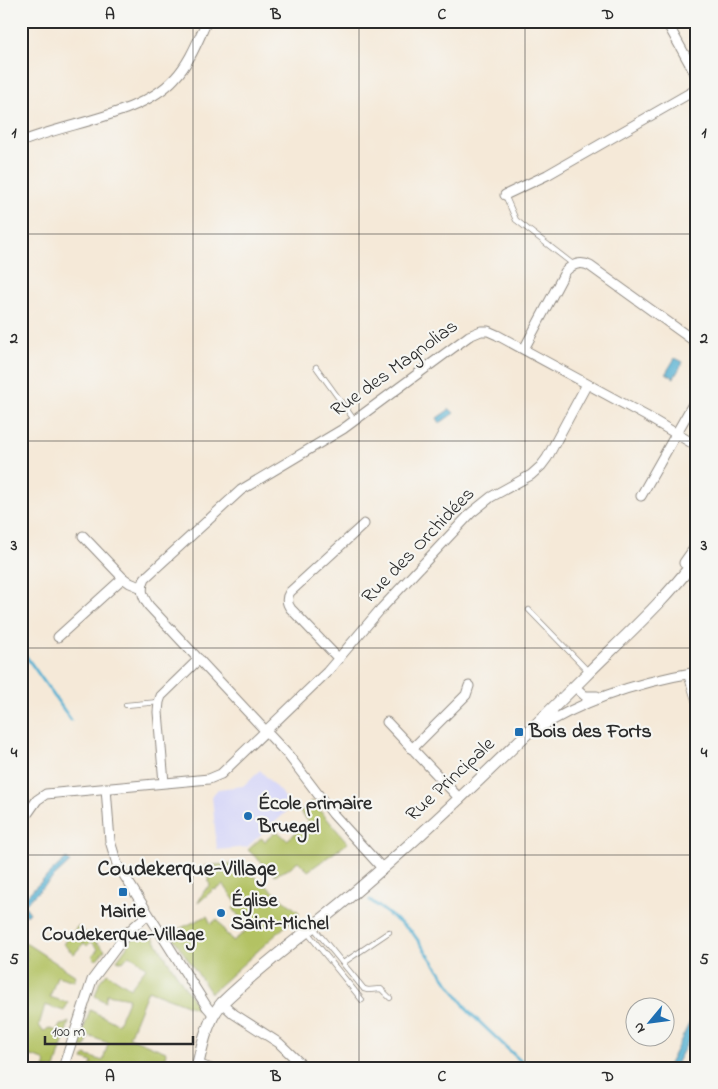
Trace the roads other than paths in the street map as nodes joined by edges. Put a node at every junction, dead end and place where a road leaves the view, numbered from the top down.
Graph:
1 (207, 21) edge
2 (666, 21) edge
3 (697, 77) edge
4 (697, 89) edge
5 (21, 142) edge
6 (505, 195) joint
7 (574, 265) junction
8 (697, 343) edge
9 (524, 349) junction
10 (316, 367) dead end
11 (587, 384) junction
12 (697, 397) edge
13 (355, 421) junction
14 (677, 434) junction
15 (697, 446) edge
16 (641, 496) dead end
17 (364, 524) dead end
18 (83, 536) dead end
19 (697, 546) edge
20 (697, 558) edge
21 (123, 578) junction
22 (142, 588) junction
23 (529, 610) dead end
24 (649, 612) junction
25 (58, 638) dead end
26 (199, 659) junction
27 (339, 659) junction
28 (589, 672) junction
29 (697, 672) edge
30 (686, 674) junction
31 (469, 686) dead end
32 (574, 686) junction
33 (607, 694) junction
34 (566, 695) junction
35 (159, 702) junction
36 (584, 704) junction
37 (126, 705) dead end
38 (697, 709) edge
39 (388, 722) dead end
40 (267, 731) junction
41 (519, 742) junction
42 (412, 749) junction
43 (164, 783) junction
44 (106, 788) junction
45 (460, 799) junction
46 (21, 824) edge
47 (382, 868) junction
48 (148, 914) junction
49 (309, 928) junction
50 (388, 932) dead end
51 (343, 963) junction
52 (390, 998) dead end
53 (362, 1000) dead end
54 (222, 1003) junction
55 (214, 1014) junction
56 (198, 1065) edge
57 (62, 1068) edge
58 (216, 1068) edge
59 (305, 1068) edge

1 - 5 street
2 - 3 street
4 - 6 street
6 - 7 lane
7 - 8 street
7 - 9 street
9 - 11 street, Rue des Magnolias
9 - 13 street, Rue des Magnolias
10 - 13 lane
11 - 14 street, Rue des Magnolias
11 - 27 street, Rue des Orchidées
12 - 14 street
13 - 22 street, Rue des Magnolias
14 - 15 street, Rue des Magnolias
14 - 16 street
17 - 27 street
18 - 21 street
19 - 24 street, Rue Principale
20 - 24 street, Rue Principale
21 - 22 street
21 - 25 street
22 - 26 street
23 - 28 lane
24 - 28 street, Rue Principale
26 - 35 street
26 - 40 street
27 - 40 street, Rue des Orchidées
28 - 32 street, Rue Principale
29 - 30 street
30 - 33 street
30 - 38 lane
31 - 42 street
32 - 33 street
32 - 34 street, Rue Principale
33 - 36 street
34 - 36 street
34 - 41 street, Rue Principale
35 - 37 lane
35 - 43 street
36 - 41 street
39 - 42 street
40 - 43 street, Rue des Orchidées
40 - 47 street
41 - 45 street, Rue Principale
42 - 45 street
43 - 44 street, Rue des Orchidées
44 - 46 street, Rue des Orchidées
44 - 48 street
45 - 47 street, Rue Principale
47 - 49 street, Rue Principale
48 - 55 street
48 - 57 street
49 - 51 lane
49 - 53 lane
49 - 54 street, Rue Principale
50 - 51 lane
51 - 52 lane
54 - 55 street, Rue Principale
54 - 59 street
55 - 56 street, Rue Principale
56 - 58 lane

